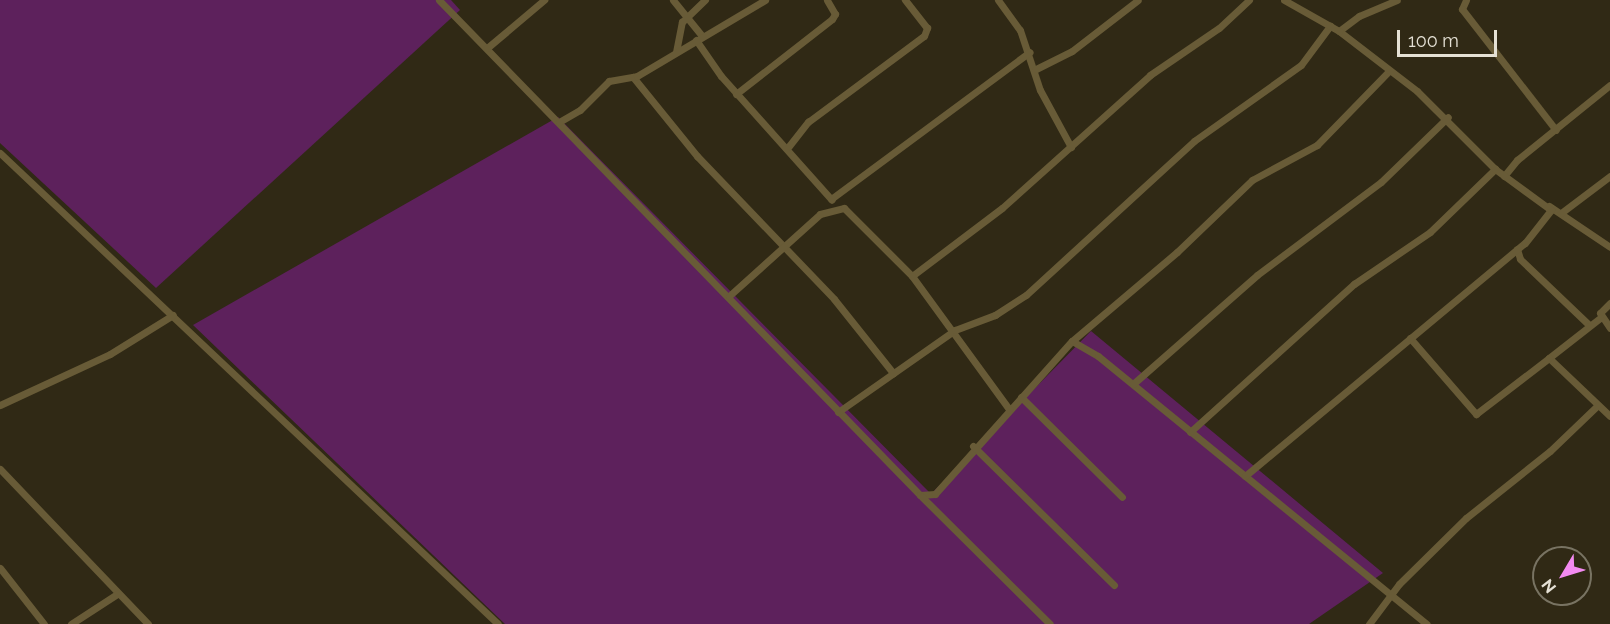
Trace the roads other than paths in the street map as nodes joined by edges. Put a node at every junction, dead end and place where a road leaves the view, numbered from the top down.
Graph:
1 (439, 0) edge
2 (544, 0) edge
3 (673, 0) edge
4 (705, 0) edge
5 (765, 0) edge
6 (827, 0) edge
7 (905, 0) edge
8 (998, 0) edge
9 (1138, 0) edge
10 (1249, 0) edge
11 (1284, 0) edge
12 (1397, 0) edge
13 (1466, 0) edge
14 (686, 16) junction
15 (1330, 26) junction
16 (1340, 31) junction
17 (699, 38) junction
18 (487, 48) junction
19 (676, 52) junction
20 (1030, 52) junction
21 (1036, 69) junction
22 (1389, 71) junction
23 (633, 77) junction
24 (1610, 85) edge
25 (736, 94) junction
26 (1448, 117) junction
27 (559, 122) junction
28 (1556, 130) junction
29 (789, 146) junction
30 (1071, 147) junction
31 (0, 153) edge
32 (1495, 169) junction
33 (1504, 176) junction
34 (1610, 176) edge
35 (831, 199) junction
36 (1549, 206) junction
37 (837, 207) junction
38 (1561, 213) junction
39 (783, 246) junction
40 (1610, 247) edge
41 (1517, 249) junction
42 (912, 276) junction
43 (729, 296) junction
44 (1610, 303) edge
45 (173, 315) junction
46 (1600, 318) junction
47 (1589, 325) junction
48 (1610, 328) edge
49 (955, 330) junction
50 (1410, 338) junction
51 (1072, 341) junction
52 (1549, 358) junction
53 (893, 373) junction
54 (1133, 384) junction
55 (1021, 397) junction
56 (0, 405) edge
57 (1597, 406) junction
58 (1009, 409) junction
59 (838, 412) junction
60 (1610, 416) edge
61 (1190, 432) junction
62 (973, 446) junction
63 (0, 469) edge
64 (1245, 476) junction
65 (922, 496) junction
66 (1122, 497) dead end
67 (0, 568) edge
68 (1114, 585) dead end
69 (117, 594) junction
70 (1393, 595) junction
71 (44, 624) edge
72 (71, 624) edge
73 (148, 624) edge
74 (498, 624) edge
75 (1050, 624) edge
76 (1369, 624) edge
77 (1427, 624) edge

1 - 18 street
2 - 18 street
3 - 14 street
4 - 14 street
5 - 17 street
6 - 25 street
7 - 29 street
8 - 20 street
9 - 21 street
10 - 30 street
11 - 15 street
12 - 16 street
13 - 28 street
14 - 17 street
14 - 19 street
15 - 16 street
15 - 49 street
16 - 22 street
17 - 19 street
17 - 25 street
18 - 27 street
19 - 23 street
20 - 21 street
20 - 35 street
21 - 30 street
22 - 26 street
22 - 51 street
23 - 27 street
23 - 39 street
24 - 28 street
25 - 29 street
26 - 32 street
26 - 54 street
27 - 43 street
28 - 33 street
29 - 35 street
30 - 42 street
31 - 45 street
32 - 33 street
32 - 61 street
33 - 36 street
34 - 38 street
35 - 37 street
36 - 38 street
36 - 41 street
37 - 39 street
37 - 42 street
38 - 40 street
39 - 43 street
39 - 53 street
41 - 47 street
41 - 50 street
42 - 49 street
43 - 59 street
44 - 46 street
45 - 56 street
45 - 74 street
46 - 47 street
46 - 48 street
47 - 52 street
49 - 53 street
49 - 58 street
50 - 52 street
50 - 64 street
51 - 54 street
51 - 55 street
52 - 57 street
53 - 59 street
54 - 61 street
55 - 58 street
55 - 66 street
57 - 60 street
57 - 70 street
58 - 62 street
59 - 65 street
61 - 64 street
62 - 65 street
62 - 68 street
63 - 69 street
64 - 70 street
65 - 75 street
67 - 71 street
69 - 72 street
69 - 73 street
70 - 76 street
70 - 77 street

